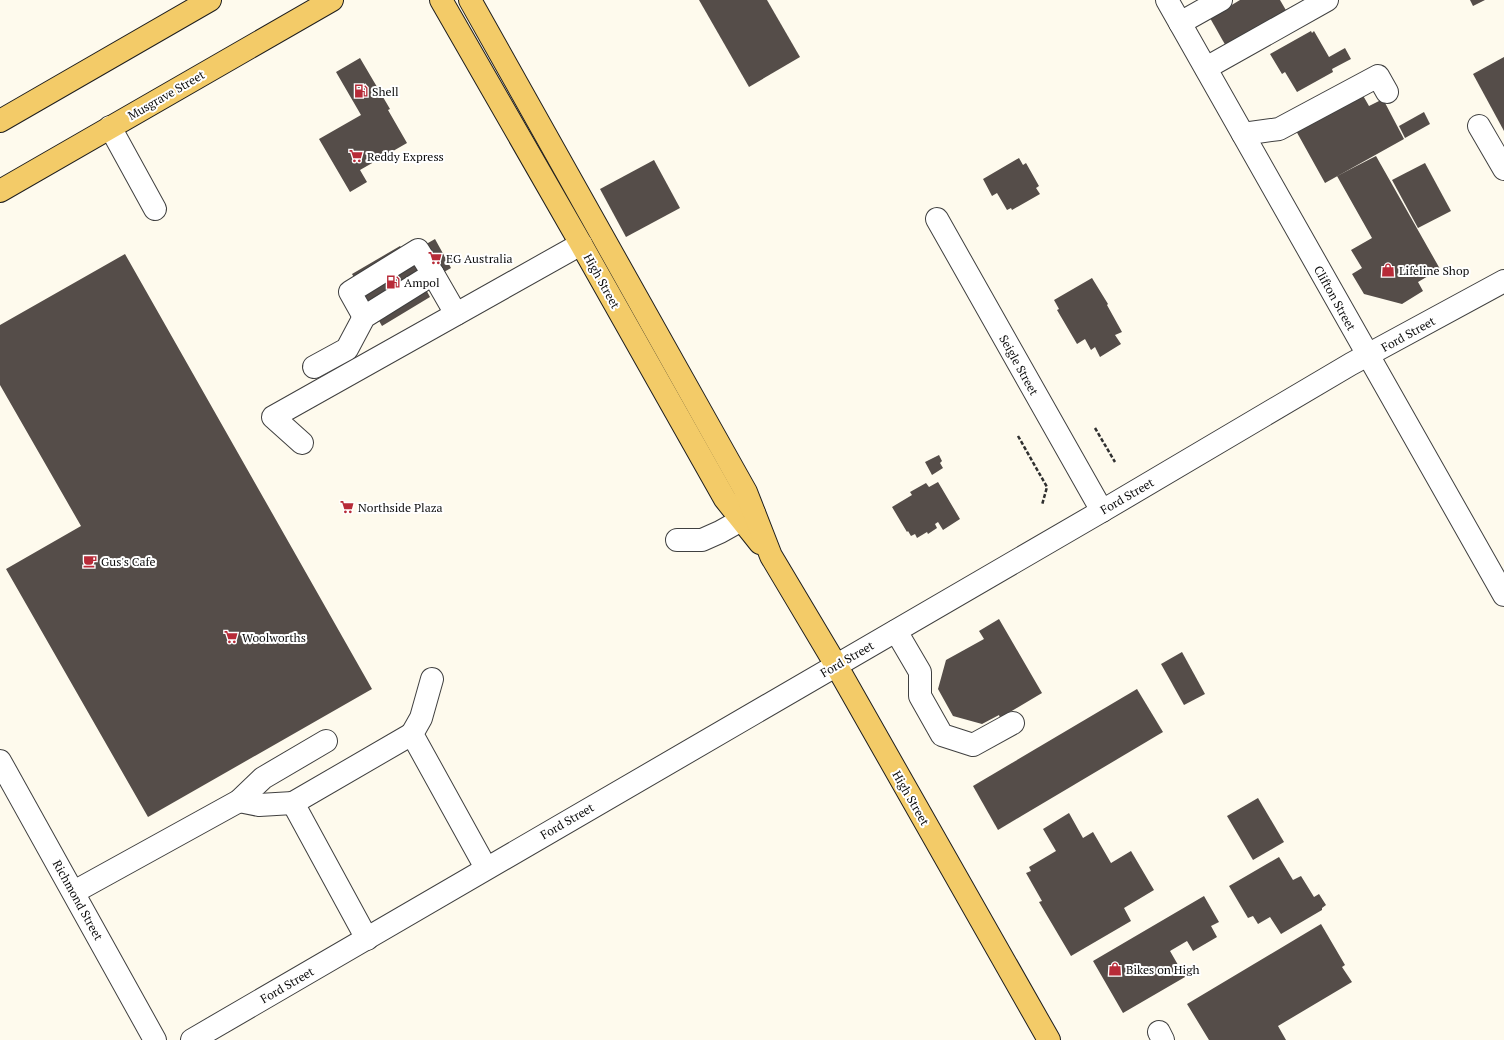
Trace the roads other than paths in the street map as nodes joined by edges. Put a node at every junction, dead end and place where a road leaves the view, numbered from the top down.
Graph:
1 (199, 0) edge
2 (210, 0) edge
3 (332, 0) edge
4 (441, 0) edge
5 (470, 0) edge
6 (1167, 0) edge
7 (1221, 0) edge
8 (1327, 0) edge
9 (1180, 23) junction
10 (166, 26) junction
11 (1206, 68) junction
12 (1387, 92) dead end
13 (0, 121) edge
14 (1479, 126) dead end
15 (110, 127) junction
16 (1244, 134) junction
17 (1504, 169) edge
18 (0, 191) edge
19 (155, 209) dead end
20 (937, 219) dead end
21 (581, 244) junction
22 (433, 274) junction
23 (1504, 281) edge
24 (456, 314) junction
25 (364, 317) junction
26 (1368, 356) junction
27 (338, 381) junction
28 (302, 443) dead end
29 (1102, 511) junction
30 (748, 516) junction
31 (676, 540) dead end
32 (1504, 595) edge
33 (896, 631) junction
34 (836, 665) junction
35 (432, 679) dead end
36 (1013, 723) dead end
37 (412, 734) junction
38 (326, 741) dead end
39 (0, 761) edge
40 (239, 802) junction
41 (293, 803) junction
42 (486, 868) junction
43 (74, 892) junction
44 (367, 938) junction
45 (155, 1040) edge
46 (192, 1040) edge
47 (1049, 1040) edge

1 - 10 main road
2 - 10 main road
3 - 15 main road, Musgrave Street
4 - 21 main road, High Street
5 - 30 main road, High Street
6 - 9 street, Clifton Street
7 - 9 street
8 - 11 street
9 - 11 street, Clifton Street
10 - 13 main road
11 - 16 street, Clifton Street
12 - 16 street
14 - 17 street
15 - 18 main road, Musgrave Street
15 - 19 street
16 - 26 street, Clifton Street
20 - 29 street, Seigle Street
21 - 24 street
21 - 30 main road, High Street
22 - 24 street
22 - 25 street
22 - 25 street
23 - 26 street, Ford Street
24 - 27 street
25 - 27 street
26 - 29 street, Ford Street
26 - 32 street, Clifton Street
27 - 28 street
29 - 33 street, Ford Street
30 - 31 street
30 - 34 main road, High Street
33 - 34 street, Ford Street
33 - 36 street
34 - 42 street, Ford Street
34 - 47 main road, High Street
35 - 37 street
37 - 41 street
37 - 42 street
38 - 40 street
39 - 43 street, Richmond Street
40 - 41 street
40 - 43 street
41 - 44 street
42 - 44 street, Ford Street
43 - 45 street, Richmond Street
44 - 46 street, Ford Street

